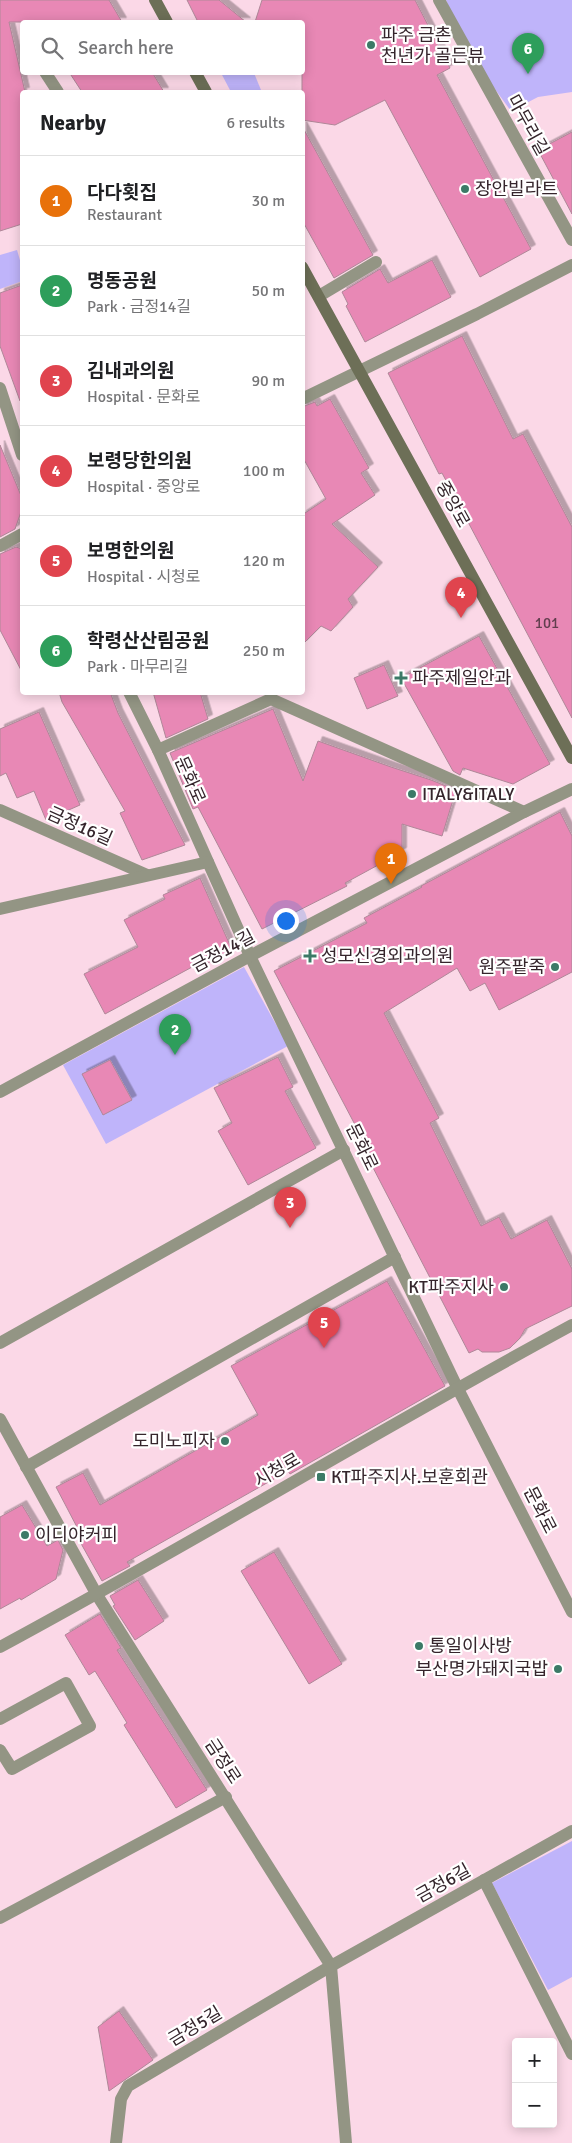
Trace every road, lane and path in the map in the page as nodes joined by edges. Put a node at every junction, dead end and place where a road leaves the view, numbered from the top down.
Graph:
1 (155, 0) edge
2 (439, 0) edge
3 (166, 20) edge
4 (47, 75) edge
5 (197, 75) edge
6 (57, 90) edge
7 (205, 90) edge
8 (572, 240) edge
9 (376, 262) dead end
10 (572, 265) edge
11 (305, 272) edge
12 (319, 296) junction
13 (360, 371) junction
14 (0, 388) edge
15 (305, 397) edge
16 (20, 449) edge
17 (20, 535) edge
18 (0, 546) edge
19 (130, 695) edge
20 (158, 750) junction
21 (570, 751) edge
22 (572, 789) edge
23 (0, 810) edge
24 (524, 812) junction
25 (208, 862) junction
26 (147, 875) junction
27 (0, 909) edge
28 (250, 956) junction
29 (0, 1092) edge
30 (344, 1150) junction
31 (395, 1258) junction
32 (572, 1324) edge
33 (0, 1343) edge
34 (457, 1387) junction
35 (0, 1419) edge
36 (26, 1467) junction
37 (96, 1595) junction
38 (572, 1612) edge
39 (0, 1647) edge
40 (0, 1719) edge
41 (0, 1750) edge
42 (226, 1797) junction
43 (572, 1831) edge
44 (484, 1880) junction
45 (0, 1918) edge
46 (331, 1966) junction
47 (572, 2054) edge
48 (116, 2143) edge
49 (346, 2143) edge

1 - 3 main road
2 - 8 street, 마무리길
4 - 6 street
5 - 7 main road
9 - 12 street
10 - 13 street
11 - 12 main road, 중앙로
12 - 13 main road, 중앙로
13 - 15 street
13 - 21 main road, 중앙로
14 - 16 street
17 - 18 street
19 - 20 street, 문화로
20 - 24 street
20 - 25 street, 문화로
22 - 24 street, 금정14길
23 - 26 street, 금정16길
24 - 28 street, 금정14길
25 - 26 street
25 - 28 street, 문화로
26 - 27 street
28 - 29 street, 금정14길
28 - 30 street, 문화로
30 - 31 street, 문화로
30 - 33 street
31 - 34 street, 문화로
31 - 36 street
32 - 34 street, 시청로
34 - 37 street, 시청로
34 - 38 street, 문화로
35 - 36 street, 금정로
36 - 37 street, 금정로
37 - 39 street, 시청로
37 - 42 street, 금정로
40 - 41 street
42 - 45 street
42 - 46 street, 금정로
43 - 44 street, 금정6길
44 - 46 street, 금정6길
44 - 47 street
46 - 48 street, 금정5길
46 - 49 street, 금정로

